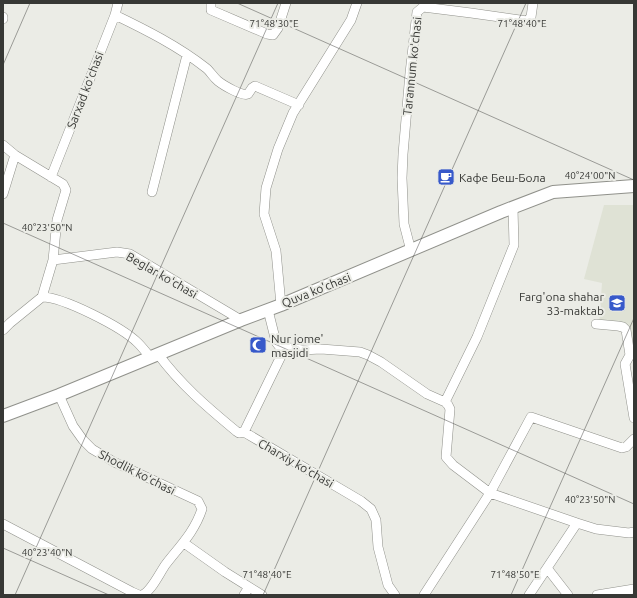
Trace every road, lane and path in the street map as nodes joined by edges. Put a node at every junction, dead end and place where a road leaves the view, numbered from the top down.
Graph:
1 (118, 3) edge
2 (211, 3) edge
3 (286, 3) edge
4 (357, 3) edge
5 (533, 3) edge
6 (115, 15) junction
7 (187, 55) junction
8 (299, 105) junction
9 (3, 145) edge
10 (15, 155) junction
11 (51, 177) junction
12 (634, 186) edge
13 (152, 192) dead end
14 (3, 194) edge
15 (513, 208) junction
16 (411, 251) junction
17 (53, 260) junction
18 (42, 297) junction
19 (281, 305) junction
20 (268, 310) junction
21 (241, 320) junction
22 (596, 324) dead end
23 (3, 330) edge
24 (285, 348) junction
25 (154, 356) junction
26 (59, 395) junction
27 (445, 402) junction
28 (3, 416) edge
29 (634, 418) edge
30 (244, 432) junction
31 (634, 439) edge
32 (490, 493) junction
33 (577, 523) junction
34 (3, 524) edge
35 (634, 532) edge
36 (184, 543) junction
37 (547, 568) junction
38 (249, 587) junction
39 (634, 589) edge
40 (140, 595) edge
41 (244, 595) edge
42 (262, 595) edge
43 (395, 595) edge
44 (424, 595) edge
45 (529, 595) edge
46 (568, 595) edge
47 (597, 595) edge

1 - 6 street, Sarxad koʻchasi
2 - 3 street
4 - 8 street
5 - 16 street, Tarannum koʻchasi
6 - 7 street
6 - 11 street, Sarxad koʻchasi
7 - 8 street
7 - 13 street
8 - 19 street
9 - 10 street
10 - 11 street
10 - 14 street
11 - 17 street
12 - 15 main road, Quva ko'chasi
15 - 16 main road, Quva ko'chasi
15 - 27 street
16 - 19 main road, Quva ko'chasi
17 - 18 street
17 - 21 street, Beglar koʻchasi
18 - 23 street
18 - 25 street, Charxiy koʻchasi
19 - 20 main road, Quva ko'chasi
20 - 21 main road, Quva ko'chasi
20 - 24 street
21 - 25 main road, Quva ko'chasi
22 - 29 street
24 - 27 street
24 - 30 street
25 - 26 main road, Quva ko'chasi
25 - 30 street, Charxiy koʻchasi
26 - 28 main road, Quva ko'chasi
26 - 36 street, Shodlik koʻchasi
27 - 32 street
30 - 43 street, Charxiy koʻchasi
31 - 32 street
32 - 33 street
32 - 44 street
33 - 35 street
33 - 37 street
34 - 40 street, Shodlik koʻchasi
36 - 38 street
36 - 40 street, Shodlik koʻchasi
37 - 45 street
37 - 46 street
38 - 41 street
38 - 42 street
39 - 47 street

